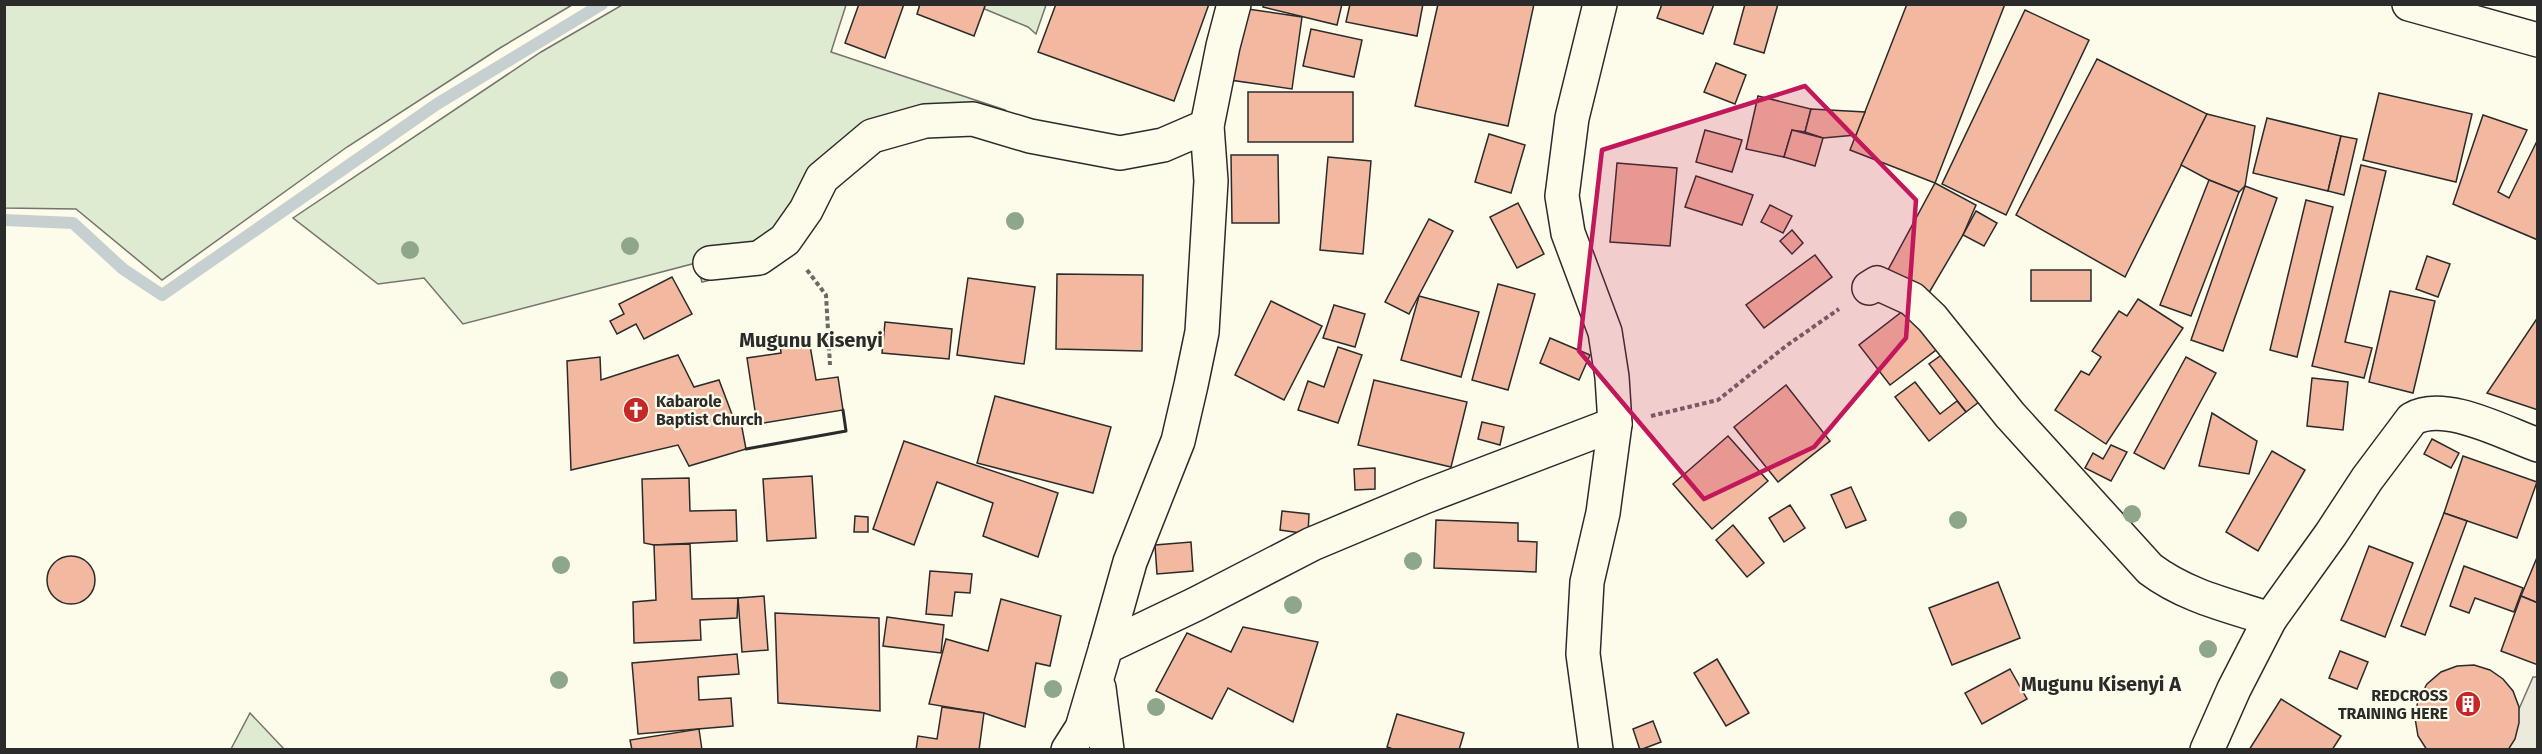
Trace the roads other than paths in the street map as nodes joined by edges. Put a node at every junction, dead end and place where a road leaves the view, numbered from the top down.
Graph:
1 (1234, 4) edge
2 (1600, 4) edge
3 (2409, 4) edge
4 (2538, 40) edge
5 (1207, 126) junction
6 (710, 263) dead end
7 (1869, 288) road end
8 (1615, 424) junction
9 (2538, 445) edge
10 (2270, 619) junction
11 (1102, 660) junction
12 (1068, 750) edge
13 (1107, 750) edge
14 (1596, 750) edge
15 (2207, 750) edge

1 - 5 street
2 - 8 street
3 - 4 street
5 - 6 street
5 - 11 street
7 - 10 street
8 - 11 street
8 - 14 street
9 - 10 street
10 - 15 street
11 - 12 street
11 - 13 street

